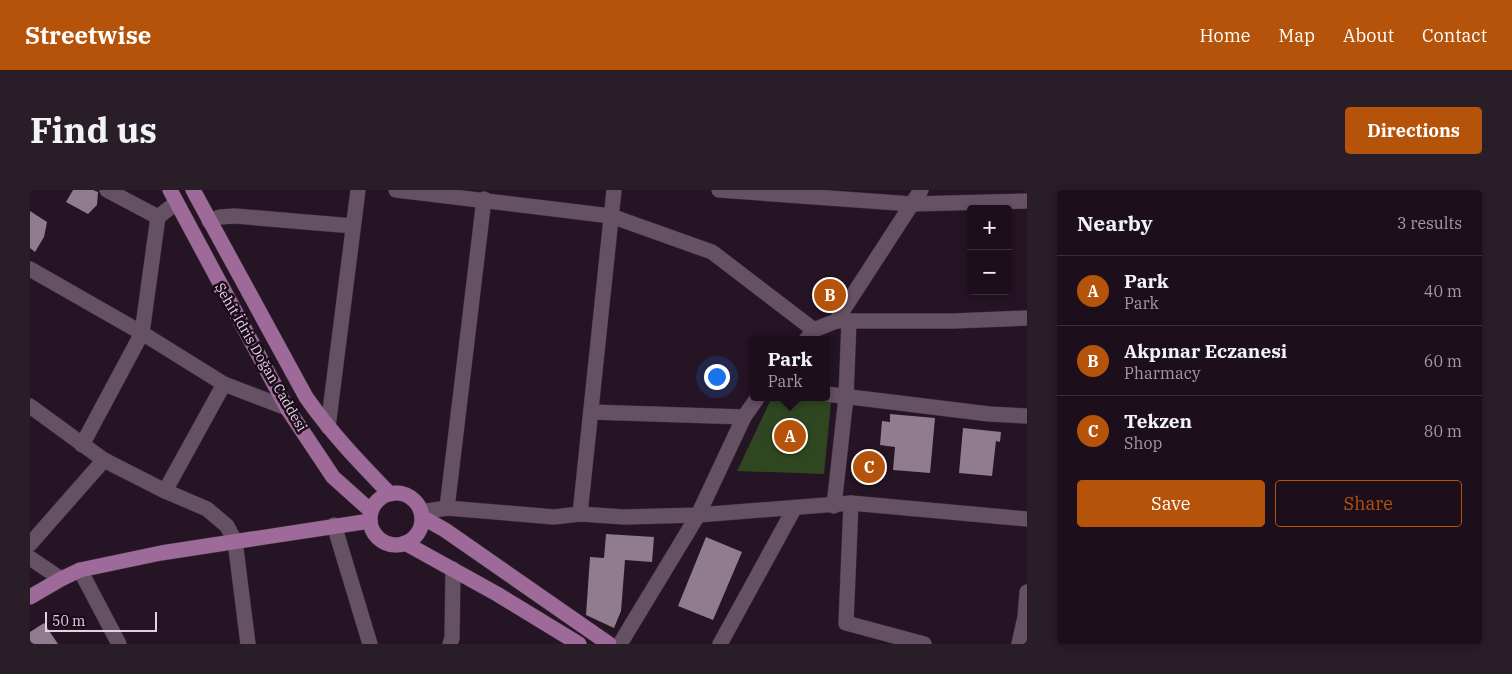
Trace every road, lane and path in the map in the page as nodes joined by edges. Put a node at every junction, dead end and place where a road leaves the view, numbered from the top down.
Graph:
1 (107, 190) edge
2 (193, 190) edge
3 (358, 190) edge
4 (396, 190) edge
5 (614, 190) edge
6 (719, 190) edge
7 (920, 190) edge
8 (173, 196) edge
9 (484, 199) junction
10 (1027, 201) edge
11 (912, 204) junction
12 (610, 216) junction
13 (158, 217) junction
14 (209, 221) junction
15 (353, 226) junction
16 (30, 269) edge
17 (1027, 318) edge
18 (843, 321) junction
19 (142, 333) junction
20 (810, 335) edge
21 (224, 384) junction
22 (830, 395) edge
23 (846, 397) junction
24 (755, 401) edge
25 (30, 406) edge
26 (287, 408) junction
27 (591, 412) junction
28 (1027, 416) edge
29 (744, 417) junction
30 (328, 427) junction
31 (82, 444) junction
32 (104, 460) junction
33 (165, 491) junction
34 (390, 494) junction
35 (851, 503) junction
36 (834, 506) junction
37 (447, 508) junction
38 (794, 509) junction
39 (580, 514) junction
40 (421, 515) junction
41 (698, 515) junction
42 (371, 516) junction
43 (1027, 519) edge
44 (334, 525) junction
45 (235, 541) junction
46 (30, 544) edge
47 (405, 544) junction
48 (30, 558) edge
49 (453, 569) junction
50 (80, 570) junction
51 (61, 579) junction
52 (1027, 592) edge
53 (30, 597) edge
54 (891, 640) edge
55 (119, 644) edge
56 (248, 644) edge
57 (370, 644) edge
58 (450, 644) edge
59 (579, 644) edge
60 (608, 644) edge
61 (620, 644) edge
62 (720, 644) edge
63 (924, 644) edge
64 (1019, 644) edge

1 - 13 street
2 - 14 main road, Şehit İdris Doğan Caddesi
3 - 15 street
4 - 9 street
5 - 12 street
6 - 11 street
7 - 11 street
8 - 13 street
8 - 26 main road, Şehit İdris Doğan Caddesi
9 - 12 street
9 - 37 street
10 - 11 street
11 - 18 street
12 - 20 street
12 - 27 street
13 - 19 street
14 - 15 street
14 - 30 main road, Şehit İdris Doğan Caddesi
15 - 30 street
16 - 19 street
17 - 18 street
18 - 20 street
18 - 23 street
19 - 21 street
19 - 31 street
21 - 26 street
21 - 33 street
22 - 23 street
23 - 28 street
23 - 36 street
24 - 29 street
25 - 31 street
26 - 42 main road, Şehit İdris Doğan Caddesi
27 - 29 street
27 - 39 street
29 - 41 street
30 - 34 main road, Şehit İdris Doğan Caddesi
31 - 32 street
32 - 33 street
32 - 46 street
33 - 45 street
34 - 40 main road
34 - 42 main road
35 - 36 street
35 - 43 street
35 - 54 street
36 - 38 street
37 - 39 street
37 - 40 street
38 - 41 street
38 - 62 street
39 - 41 street
40 - 47 main road
40 - 60 main road
41 - 61 street
42 - 44 main road
42 - 47 main road
44 - 45 main road
44 - 57 street
45 - 50 main road
45 - 56 street
47 - 49 main road
48 - 51 street
49 - 58 street
49 - 59 main road
50 - 51 main road
50 - 55 street
51 - 53 main road
52 - 64 street
54 - 63 street

